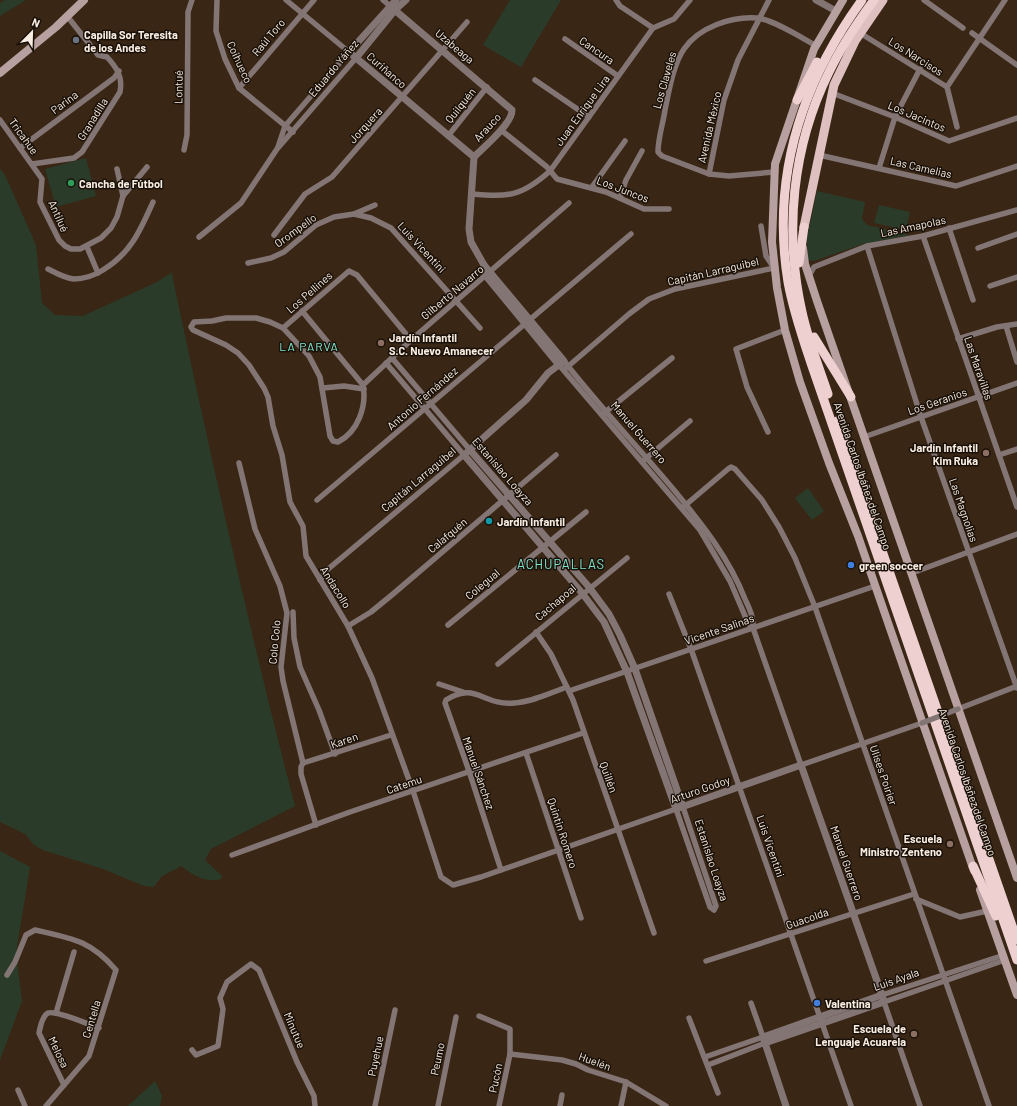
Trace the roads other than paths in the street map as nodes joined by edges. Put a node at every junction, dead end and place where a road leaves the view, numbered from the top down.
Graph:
1 (84, 0) edge
2 (192, 0) edge
3 (217, 0) edge
4 (286, 0) edge
5 (314, 0) edge
6 (383, 0) edge
7 (396, 0) edge
8 (406, 0) edge
9 (616, 0) edge
10 (690, 0) edge
11 (768, 0) edge
12 (816, 0) edge
13 (844, 0) edge
14 (874, 0) edge
15 (883, 0) edge
16 (924, 0) edge
17 (1005, 0) edge
18 (859, 3) edge
19 (393, 8) junction
20 (836, 11) junction
21 (303, 12) junction
22 (67, 16) junction
23 (759, 18) junction
24 (849, 19) junction
25 (468, 22) dead end
26 (653, 28) junction
27 (963, 28) dead end
28 (860, 33) junction
29 (972, 33) dead end
30 (565, 39) dead end
31 (979, 39) junction
32 (815, 45) junction
33 (442, 50) junction
34 (349, 52) junction
35 (356, 58) junction
36 (1017, 65) edge
37 (920, 69) junction
38 (119, 71) junction
39 (0, 73) edge
40 (618, 76) junction
41 (535, 80) dead end
42 (487, 87) junction
43 (947, 87) junction
44 (239, 88) junction
45 (832, 93) junction
46 (402, 98) junction
47 (797, 100) junction
48 (512, 110) joint
49 (589, 117) junction
50 (895, 117) junction
51 (1017, 118) edge
52 (0, 120) edge
53 (285, 126) junction
54 (957, 127) dead end
55 (501, 130) junction
56 (293, 132) junction
57 (448, 136) junction
58 (625, 141) dead end
59 (20, 148) junction
60 (184, 150) dead end
61 (277, 150) junction
62 (642, 151) dead end
63 (819, 155) junction
64 (474, 157) junction
65 (32, 164) junction
66 (1017, 166) edge
67 (147, 167) dead end
68 (879, 168) junction
69 (117, 169) dead end
70 (550, 172) junction
71 (774, 172) junction
72 (709, 174) junction
73 (592, 187) junction
74 (471, 194) junction
75 (123, 196) junction
76 (620, 198) junction
77 (153, 202) dead end
78 (569, 203) dead end
79 (375, 205) dead end
80 (670, 209) dead end
81 (1016, 212) edge
82 (354, 214) junction
83 (761, 226) dead end
84 (804, 227) junction
85 (949, 228) junction
86 (631, 234) dead end
87 (1017, 234) edge
88 (274, 235) dead end
89 (199, 236) dead end
90 (923, 236) junction
91 (867, 246) junction
92 (87, 247) junction
93 (978, 248) dead end
94 (248, 263) dead end
95 (805, 264) junction
96 (814, 267) junction
97 (774, 268) junction
98 (48, 269) dead end
99 (98, 273) junction
100 (488, 274) junction
101 (808, 276) junction
102 (1017, 276) edge
103 (990, 286) dead end
104 (799, 294) junction
105 (457, 300) junction
106 (973, 300) dead end
107 (302, 311) junction
108 (526, 322) junction
109 (804, 322) junction
110 (1017, 324) edge
111 (1006, 326) junction
112 (283, 328) junction
113 (480, 328) dead end
114 (785, 330) junction
115 (958, 339) junction
116 (411, 340) junction
117 (392, 358) junction
118 (672, 358) dead end
119 (1017, 362) edge
120 (386, 363) junction
121 (564, 366) junction
122 (1017, 384) edge
123 (364, 387) junction
124 (323, 388) junction
125 (851, 397) junction
126 (979, 397) junction
127 (431, 404) junction
128 (425, 409) junction
129 (604, 414) junction
130 (921, 417) junction
131 (690, 421) dead end
132 (768, 432) dead end
133 (864, 437) junction
134 (1017, 449) edge
135 (467, 452) junction
136 (556, 455) dead end
137 (999, 455) junction
138 (645, 459) junction
139 (239, 463) dead end
140 (509, 495) junction
141 (317, 500) dead end
142 (503, 500) junction
143 (684, 506) junction
144 (1017, 507) edge
145 (586, 512) dead end
146 (1017, 534) edge
147 (549, 541) junction
148 (542, 546) junction
149 (969, 552) junction
150 (627, 558) dead end
151 (912, 573) junction
152 (320, 580) junction
153 (874, 586) junction
154 (589, 587) junction
155 (582, 593) junction
156 (669, 594) dead end
157 (815, 607) junction
158 (294, 612) dead end
159 (448, 625) dead end
160 (348, 626) junction
161 (754, 628) junction
162 (536, 632) junction
163 (691, 649) junction
164 (498, 664) dead end
165 (635, 669) junction
166 (627, 672) junction
167 (439, 684) dead end
168 (1017, 687) edge
169 (568, 689) junction
170 (465, 692) junction
171 (958, 709) junction
172 (922, 723) junction
173 (583, 733) junction
174 (391, 735) junction
175 (862, 745) junction
176 (526, 753) junction
177 (335, 754) junction
178 (303, 763) junction
179 (801, 765) junction
180 (469, 771) junction
181 (740, 787) junction
182 (413, 791) junction
183 (679, 808) junction
184 (316, 825) junction
185 (617, 830) junction
186 (558, 849) junction
187 (232, 855) dead end
188 (1015, 865) edge
189 (973, 866) junction
190 (501, 870) junction
191 (1017, 878) edge
192 (449, 884) joint
193 (915, 897) junction
194 (987, 911) junction
195 (853, 913) junction
196 (581, 918) dead end
197 (654, 934) dead end
198 (792, 934) junction
199 (1017, 940) edge
200 (74, 952) dead end
201 (1004, 957) junction
202 (1017, 960) edge
203 (706, 961) dead end
204 (7, 975) dead end
205 (942, 975) junction
206 (945, 982) junction
207 (1017, 995) edge
208 (883, 999) junction
209 (750, 1003) dead end
210 (395, 1010) dead end
211 (56, 1013) junction
212 (479, 1016) dead end
213 (456, 1017) dead end
214 (689, 1018) dead end
215 (821, 1020) junction
216 (99, 1028) junction
217 (764, 1040) junction
218 (192, 1050) dead end
219 (510, 1054) junction
220 (705, 1057) junction
221 (708, 1065) junction
222 (626, 1082) junction
223 (64, 1085) junction
224 (18, 1090) dead end
225 (718, 1092) dead end
226 (562, 1095) dead end
227 (25, 1106) edge
228 (46, 1106) edge
229 (315, 1106) edge
230 (375, 1106) edge
231 (438, 1106) edge
232 (499, 1106) edge
233 (560, 1106) edge
234 (622, 1106) edge
235 (666, 1106) edge
236 (786, 1106) edge
237 (851, 1106) edge
238 (920, 1106) edge
239 (989, 1106) edge

1 - 22 main road
2 - 60 street, Lontué
3 - 44 street, Coihueco
4 - 21 street, Curiñanco
5 - 21 street, Raúl Toro
6 - 19 street, Uzabeaga
7 - 19 street, Eduardo Yáñez
8 - 19 street, Eduardo Yáñez
9 - 26 street
10 - 26 street, Juan Enrique Lira
11 - 23 street, Avenida México
12 - 20 street
13 - 20 main road
14 - 104 highway, Avenida Carlos Ibáñez del Campo
15 - 28 main road, Avenida Carlos Ibáñez del Campo
16 - 27 street
17 - 31 street
18 - 24 highway, Avenida Carlos Ibáñez del Campo
19 - 33 street, Uzabeaga
19 - 34 street, Eduardo Yáñez
19 - 35 street, Eduardo Yáñez
20 - 32 main road
21 - 34 street, Curiñanco
21 - 44 street, Raúl Toro
22 - 38 street
22 - 39 main road
23 - 32 street
23 - 72 street, Avenida México
23 - 72 street, Los Claveles
24 - 47 highway
24 - 202 highway, Avenida Carlos Ibáñez del Campo
25 - 33 street, Jorquera
26 - 40 street, Juan Enrique Lira
28 - 37 street, Los Narcisos
28 - 45 main road, Avenida Carlos Ibáñez del Campo
29 - 31 street
30 - 40 street, Cancura
31 - 36 street
31 - 43 street
32 - 47 main road
33 - 42 street, Uzabeaga
33 - 46 street, Jorquera
34 - 35 street, Curiñanco
34 - 53 street, Eduardo Yáñez
35 - 46 street, Curiñanco
35 - 56 street, Eduardo Yáñez
37 - 43 street, Los Narcisos
37 - 50 street
38 - 59 street, Parina
38 - 65 street, Granadilla
40 - 49 street, Juan Enrique Lira
41 - 49 street
42 - 48 street, Uzabeaga
42 - 57 street, Quilquén
43 - 54 street, Los Narcisos
44 - 53 street, Coihueco
45 - 50 street, Los Jacintos
45 - 63 main road, Avenida Carlos Ibáñez del Campo
46 - 57 street, Curiñanco
46 - 88 street, Jorquera
47 - 71 main road
48 - 55 street, Arauco
49 - 70 street, Juan Enrique Lira
50 - 51 street, Los Jacintos
50 - 68 street
52 - 59 street, Tricahue
53 - 56 street, Coihueco
53 - 61 street, Eduardo Yáñez
55 - 64 street, Arauco
55 - 70 street
56 - 61 street, Eduardo Yáñez
57 - 64 street, Curiñanco
58 - 73 street
59 - 65 street, Tricahue
61 - 89 street, Eduardo Yáñez
62 - 76 street
63 - 68 street, Las Camelias
63 - 84 main road, Avenida Carlos Ibáñez del Campo
64 - 74 street, Manuel Guerrero
65 - 92 street, Antilué
66 - 68 street, Las Camelias
67 - 75 street
69 - 75 street
70 - 73 street, Los Juncos
70 - 74 street, Juan Enrique Lira
71 - 72 street
71 - 97 main road
73 - 76 street, Los Juncos
74 - 100 street, Manuel Guerrero
75 - 92 street
76 - 80 street, Los Juncos
77 - 99 street
78 - 100 street, Gilberto Navarro
79 - 82 street, Orompello
81 - 85 street, Las Amapolas
82 - 94 street, Orompello
82 - 105 street, Luis Vicentini
83 - 97 street
84 - 95 main road, Avenida Carlos Ibáñez del Campo
84 - 104 highway
85 - 90 street, Las Amapolas
85 - 106 street
86 - 108 street, Antonio Fernández
87 - 93 street
90 - 91 street, Las Amapolas
90 - 115 street, Las Maravillas
91 - 96 street, Las Amapolas
91 - 130 street, Las Magnolias
92 - 99 street
95 - 96 street
95 - 101 main road, Avenida Carlos Ibáñez del Campo
96 - 101 street
97 - 114 main road
97 - 121 street, Capitán Larraguibel
98 - 99 street
100 - 105 street, Gilberto Navarro
100 - 108 street, Manuel Guerrero
101 - 125 main road, Avenida Carlos Ibáñez del Campo
102 - 103 street
104 - 109 highway, Avenida Carlos Ibáñez del Campo
105 - 113 street, Luis Vicentini
105 - 116 street, Gilberto Navarro
107 - 112 street, Los Pellines
107 - 116 street, Los Pellines
107 - 123 street
108 - 121 street, Manuel Guerrero
108 - 127 street, Antonio Fernández
109 - 125 highway
109 - 199 highway, Avenida Carlos Ibáñez del Campo
110 - 111 street
111 - 115 street
111 - 119 street
112 - 124 street
112 - 152 street, Andacollo
114 - 132 street
114 - 153 main road
115 - 126 street, Las Maravillas
116 - 117 street, Gilberto Navarro
117 - 120 street, Gilberto Navarro
117 - 127 street, Estanislao Loayza
118 - 129 street
120 - 123 street, Gilberto Navarro
120 - 128 street, Estanislao Loayza
121 - 129 street, Manuel Guerrero
121 - 135 street, Capitán Larraguibel
122 - 126 street, Los Geranios
123 - 124 street
123 - 124 street
125 - 133 main road, Avenida Carlos Ibáñez del Campo
126 - 130 street, Los Geranios
126 - 137 street, Las Maravillas
127 - 128 street, Antonio Fernández
127 - 135 street, Estanislao Loayza
128 - 135 street, Estanislao Loayza
128 - 141 street, Antonio Fernández
129 - 138 street, Manuel Guerrero
130 - 133 street, Los Geranios
130 - 149 street, Las Magnolias
131 - 138 street
133 - 151 main road, Avenida Carlos Ibáñez del Campo
134 - 137 street
135 - 140 street, Estanislao Loayza
135 - 142 street, Estanislao Loayza
135 - 152 street, Capitán Larraguibel
136 - 140 street, Calafquén
137 - 144 street, Las Maravillas
138 - 143 street, Manuel Guerrero
139 - 178 street, Colo Colo
140 - 142 street, Calafquén
140 - 147 street, Estanislao Loayza
142 - 148 street, Estanislao Loayza
142 - 160 street, Calafquén
143 - 157 street, Ulises Poirier
143 - 161 street, Manuel Guerrero
145 - 147 street, Colegual
146 - 149 street
147 - 148 street, Colegual
147 - 154 street, Estanislao Loayza
148 - 155 street, Estanislao Loayza
148 - 159 street, Colegual
149 - 151 street
149 - 168 street, Las Magnolias
150 - 154 street, Cachapoal
151 - 171 main road, Avenida Carlos Ibáñez del Campo
152 - 160 street, Andacollo
153 - 157 street, Vicente Salinas
153 - 172 main road
154 - 155 street, Cachapoal
154 - 165 street, Estanislao Loayza
155 - 162 street, Cachapoal
155 - 166 street, Estanislao Loayza
156 - 163 street, Luis Vicentini
157 - 161 street, Vicente Salinas
157 - 175 street, Ulises Poirier
158 - 177 street, Colo Colo
160 - 174 street, Andacollo
161 - 163 street, Vicente Salinas
161 - 179 street, Manuel Guerrero
162 - 164 street, Cachapoal
162 - 169 street, Quillén
163 - 165 street, Vicente Salinas
163 - 181 street, Luis Vicentini
165 - 166 street, Vicente Salinas
165 - 183 street, Estanislao Loayza
166 - 169 street, Vicente Salinas
166 - 183 street, Estanislao Loayza
167 - 170 street
168 - 171 street, Arturo Godoy
169 - 170 street, Vicente Salinas
169 - 173 street, Quillén
170 - 180 street, Manuel Sánchez
171 - 172 street, Arturo Godoy, bridge
171 - 188 main road, Avenida Carlos Ibáñez del Campo
172 - 175 street, Arturo Godoy
172 - 189 main road
173 - 176 street, Catemu
173 - 185 street, Quillén
174 - 177 street, Karen
174 - 182 street, Andacollo
175 - 179 street, Arturo Godoy
175 - 193 street, Ulises Poirier
176 - 180 street, Catemu
176 - 186 street, Quintin Romero
177 - 178 street, Karen
178 - 184 street, Colo Colo
179 - 181 street, Arturo Godoy
179 - 195 street, Manuel Guerrero
180 - 182 street, Catemu
180 - 190 street, Manuel Sánchez
181 - 183 street, Arturo Godoy
181 - 198 street, Luis Vicentini
182 - 184 street, Catemu
182 - 192 street, Andacollo
183 - 183 street, Estanislao Loayza
183 - 185 street, Arturo Godoy
184 - 187 street, Catemu
185 - 186 street, Arturo Godoy
185 - 197 street, Quillén
186 - 190 street, Arturo Godoy
186 - 196 street, Quintin Romero
188 - 191 main road, Avenida Carlos Ibáñez del Campo
189 - 194 main road
189 - 202 highway
190 - 192 street, Arturo Godoy
193 - 194 street
193 - 195 street, Guacolda
193 - 205 street, Ulises Poirier
194 - 201 main road
195 - 198 street, Guacolda
195 - 208 street, Manuel Guerrero
198 - 203 street, Guacolda
198 - 215 street, Luis Vicentini
200 - 211 street
201 - 205 street, Luis Ayala
201 - 206 street, Luis Ayala
201 - 207 main road
204 - 216 street, Centella
205 - 206 street, Ulises Poirier
205 - 208 street, Luis Ayala
206 - 208 street, Luis Ayala
206 - 239 street, Ulises Poirier
208 - 215 street, Luis Ayala
208 - 238 street, Manuel Guerrero
209 - 217 street
210 - 230 street, Puyehue
211 - 216 street
211 - 223 street, Melosa
212 - 219 street, Pucón
213 - 231 street, Peumo
214 - 220 street
215 - 217 street, Luis Ayala
215 - 237 street, Luis Vicentini
216 - 223 street, Centella
217 - 220 street, Luis Ayala
217 - 221 street, Luis Ayala
217 - 236 street
218 - 229 street, Minutue
219 - 222 street, Huelén
219 - 232 street, Pucón
220 - 221 street
221 - 225 street
222 - 234 street
222 - 235 street, Huelén
223 - 228 street, Centella
224 - 227 street
226 - 233 street

